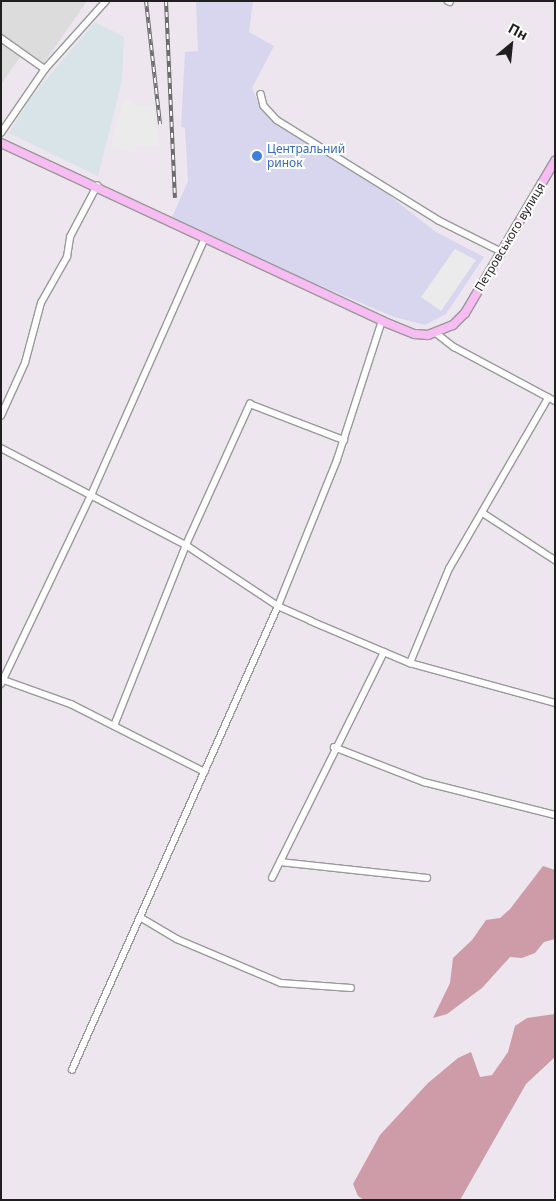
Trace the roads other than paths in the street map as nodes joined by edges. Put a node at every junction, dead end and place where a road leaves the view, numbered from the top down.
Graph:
1 (106, 1) edge
2 (1, 38) edge
3 (45, 69) junction
4 (261, 94) dead end
5 (1, 134) edge
6 (1, 143) edge
7 (555, 161) edge
8 (96, 186) junction
9 (204, 240) junction
10 (502, 252) junction
11 (382, 321) junction
12 (436, 334) junction
13 (548, 398) junction
14 (555, 401) edge
15 (1, 416) edge
16 (344, 440) junction
17 (1, 448) edge
18 (92, 493) junction
19 (483, 513) junction
20 (186, 545) junction
21 (555, 560) edge
22 (278, 606) junction
23 (384, 652) junction
24 (410, 663) junction
25 (2, 681) edge
26 (555, 703) edge
27 (114, 726) junction
28 (334, 747) junction
29 (204, 772) junction
30 (555, 815) edge
31 (280, 862) junction
32 (272, 878) dead end
33 (427, 878) dead end
34 (140, 917) junction
35 (351, 988) dead end
36 (72, 1070) dead end

1 - 3 street
2 - 3 street
3 - 5 street
4 - 10 street
6 - 8 street
7 - 10 street, Петровського вулиця
8 - 9 street
8 - 15 street
9 - 11 street
9 - 18 street
10 - 12 street, Петровського вулиця
11 - 12 street
11 - 16 street
12 - 13 street
13 - 14 street
13 - 19 street
16 - 20 street
16 - 22 street
17 - 18 street
18 - 20 street
18 - 25 street
19 - 21 street
19 - 24 street
20 - 22 street
20 - 27 street
22 - 23 street
22 - 29 street
23 - 24 street
23 - 28 street
24 - 26 street
25 - 27 street
27 - 29 street
28 - 30 street
28 - 31 street
29 - 34 street
31 - 32 street
31 - 33 street
34 - 35 street
34 - 36 street

